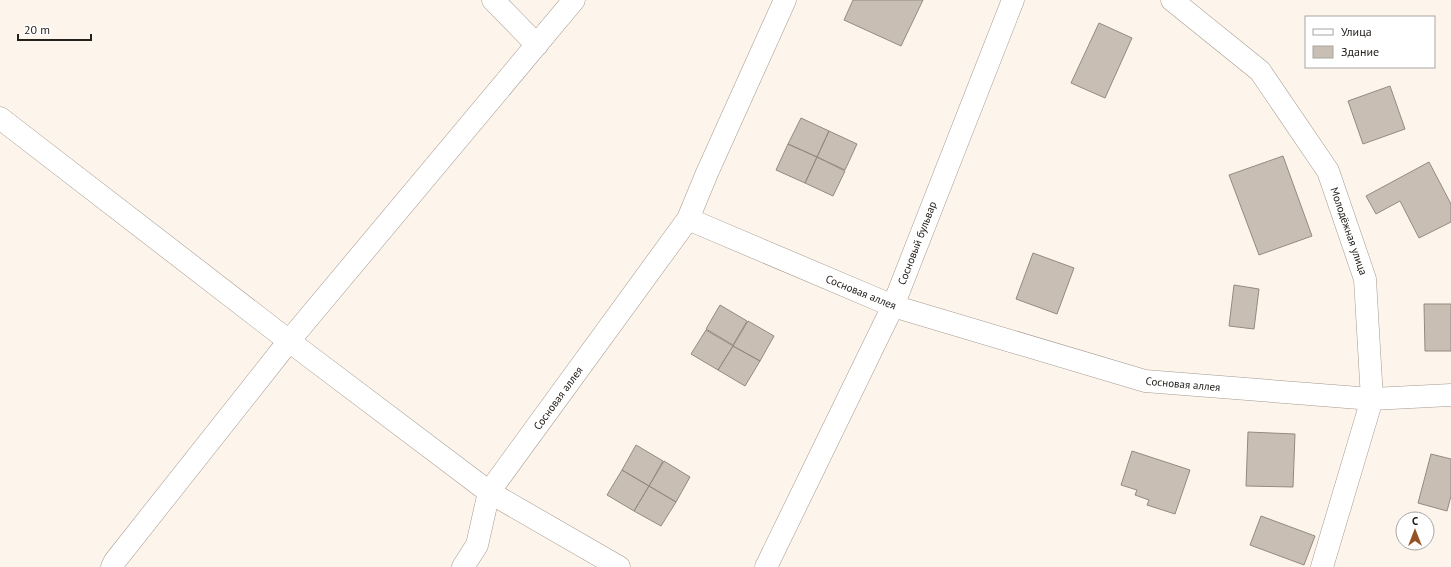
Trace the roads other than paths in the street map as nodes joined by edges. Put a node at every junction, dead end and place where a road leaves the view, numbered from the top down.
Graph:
1 (493, 0) edge
2 (574, 0) edge
3 (785, 0) edge
4 (1013, 0) edge
5 (1172, 0) edge
6 (537, 45) junction
7 (0, 118) edge
8 (688, 219) junction
9 (893, 306) junction
10 (289, 341) junction
11 (1451, 395) edge
12 (1372, 399) junction
13 (489, 492) junction
14 (112, 567) edge
15 (463, 567) edge
16 (619, 567) edge
17 (766, 567) edge
18 (1322, 567) edge

1 - 6 street
2 - 6 street
3 - 8 street
4 - 9 street, Сосновый бульвар
5 - 12 street, Молодёжная улица
6 - 10 street
7 - 10 street
8 - 9 street, Сосновая аллея
8 - 13 street, Сосновая аллея
9 - 12 street, Сосновая аллея
9 - 17 street, Сосновый бульвар
10 - 13 street
10 - 14 street
11 - 12 street, Сосновая аллея
12 - 18 street, Молодёжная улица
13 - 15 street, Сосновая аллея
13 - 16 street

